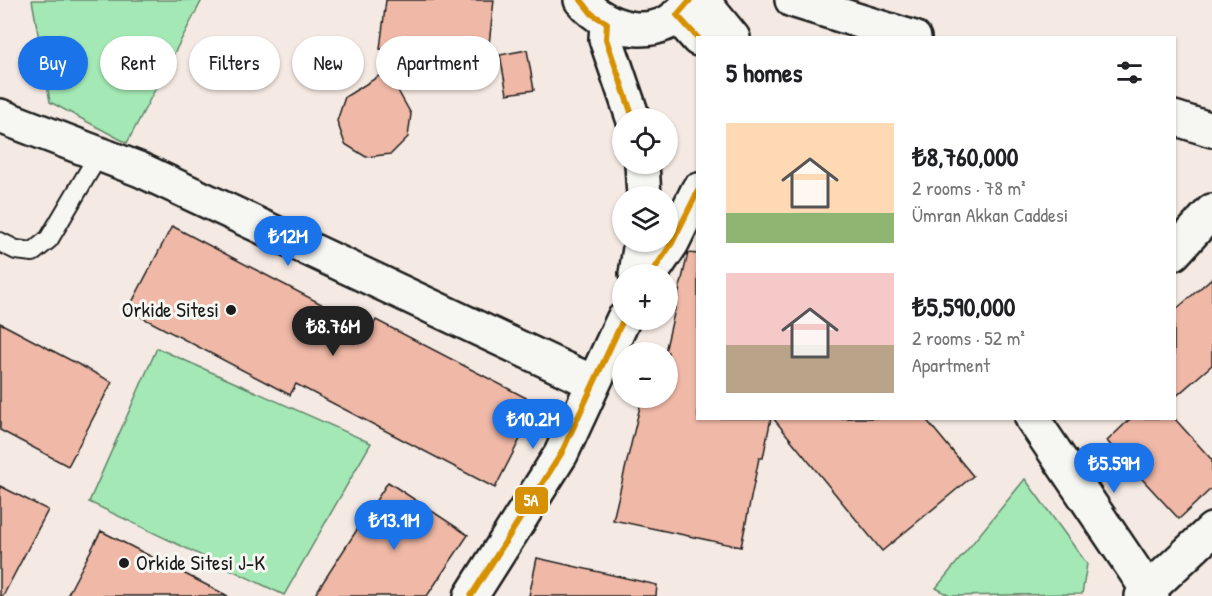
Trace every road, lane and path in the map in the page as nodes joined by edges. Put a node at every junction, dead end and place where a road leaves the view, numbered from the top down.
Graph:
1 (581, 0) edge
2 (792, 0) edge
3 (692, 14) edge
4 (607, 23) junction
5 (730, 36) edge
6 (908, 36) edge
7 (630, 108) edge
8 (0, 116) edge
9 (1176, 119) edge
10 (1212, 130) edge
11 (99, 154) junction
12 (696, 194) edge
13 (1212, 211) edge
14 (0, 242) edge
15 (1176, 251) edge
16 (658, 264) edge
17 (618, 330) edge
18 (592, 382) junction
19 (1033, 420) edge
20 (1212, 530) edge
21 (1148, 594) edge
22 (471, 596) edge

1 - 4 street
2 - 6 street
3 - 4 street
3 - 5 street
4 - 7 street
8 - 11 street
9 - 10 street
11 - 14 lane
11 - 18 street
12 - 16 street
13 - 15 street
17 - 18 street
18 - 22 street
19 - 21 street
20 - 21 street

